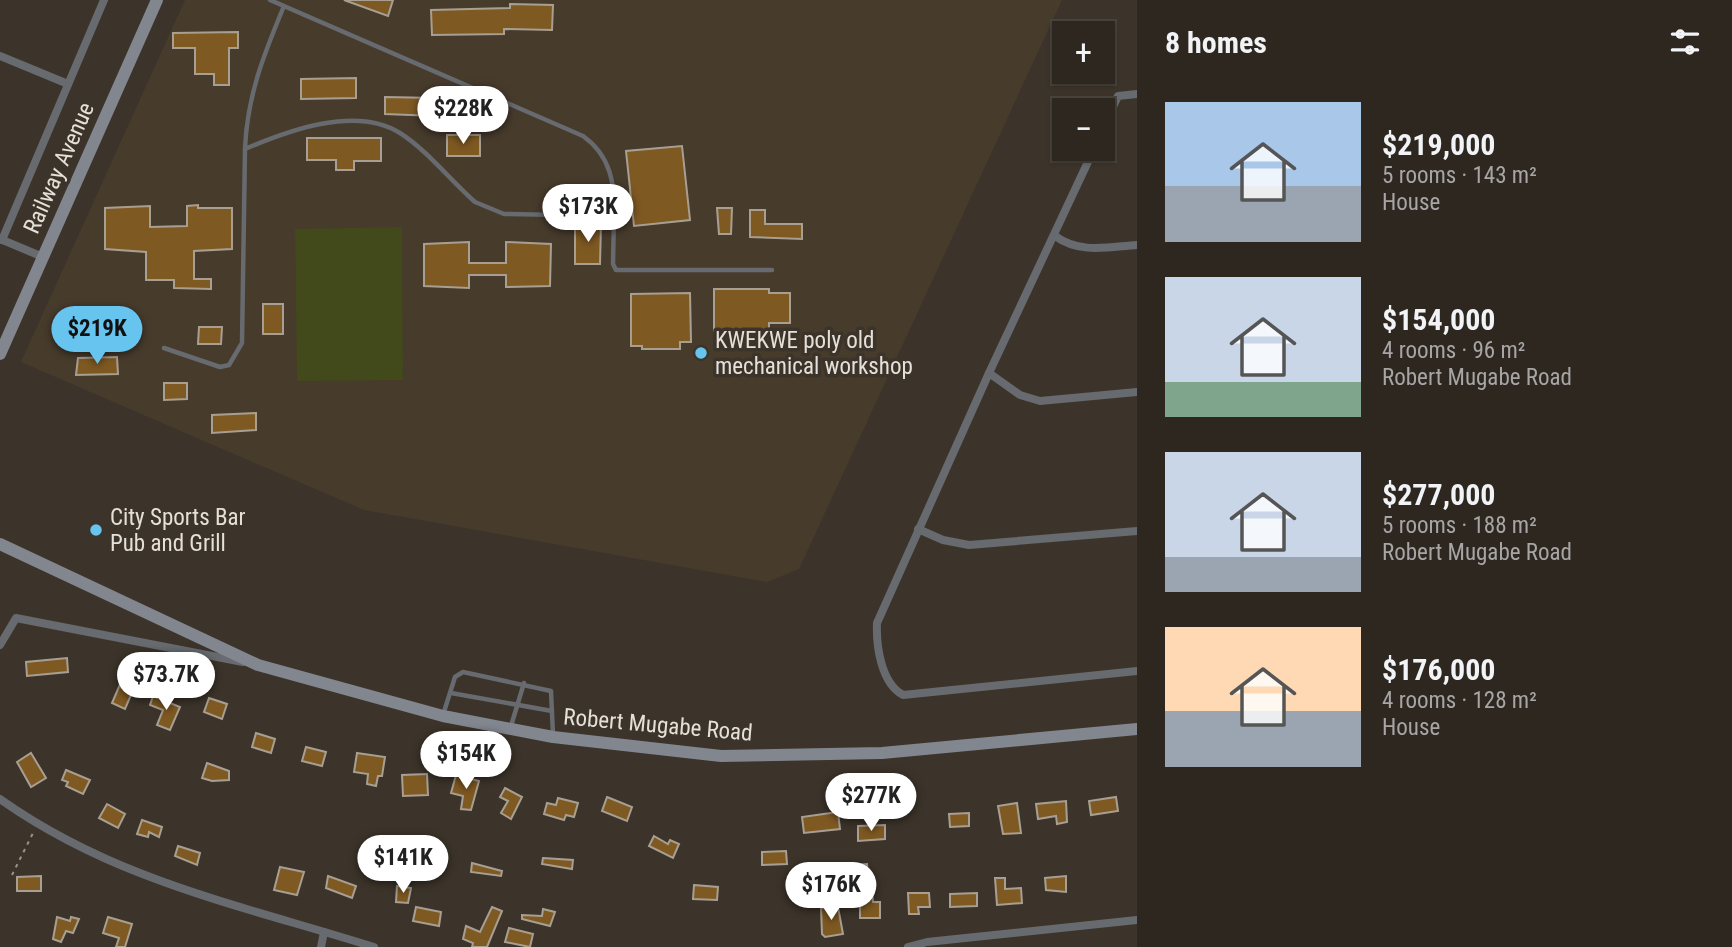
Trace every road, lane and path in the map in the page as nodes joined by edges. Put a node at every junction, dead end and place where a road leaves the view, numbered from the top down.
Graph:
1 (104, 0) edge
2 (157, 0) edge
3 (270, 0) edge
4 (284, 6) junction
5 (0, 57) edge
6 (68, 83) junction
7 (1137, 94) edge
8 (1115, 103) edge
9 (245, 149) junction
10 (1089, 161) edge
11 (614, 216) junction
12 (1055, 236) junction
13 (1, 239) edge
14 (1137, 245) edge
15 (43, 257) junction
16 (772, 270) dead end
17 (164, 348) dead end
18 (0, 354) edge
19 (989, 373) junction
20 (1137, 392) edge
21 (918, 529) junction
22 (1137, 531) edge
23 (0, 544) edge
24 (0, 645) edge
25 (258, 665) junction
26 (1137, 671) edge
27 (524, 683) junction
28 (451, 693) junction
29 (516, 705) junction
30 (552, 711) junction
31 (443, 716) junction
32 (510, 729) junction
33 (1137, 729) edge
34 (553, 737) junction
35 (0, 799) edge
36 (38, 824) junction
37 (12, 875) dead end
38 (1137, 920) edge
39 (324, 932) junction
40 (321, 947) edge
41 (374, 947) edge
42 (908, 947) edge

1 - 6 street
2 - 15 main road, Railway Avenue
3 - 4 lane
4 - 9 lane
4 - 11 lane
5 - 6 street
6 - 13 street
7 - 8 street
9 - 11 lane
9 - 17 lane
10 - 12 street
11 - 16 lane
12 - 14 street
12 - 19 street
13 - 15 street
15 - 18 main road, Railway Avenue
19 - 20 street
19 - 21 street
21 - 22 street
21 - 26 street
23 - 25 main road, Robert Mugabe Road
24 - 25 street
25 - 31 main road, Robert Mugabe Road
27 - 28 lane
27 - 29 lane
27 - 30 lane
28 - 29 lane
28 - 31 lane
29 - 30 lane
29 - 32 lane
30 - 34 lane
31 - 32 main road, Robert Mugabe Road
32 - 34 main road, Robert Mugabe Road
33 - 34 main road, Robert Mugabe Road
35 - 36 street
36 - 37 path
36 - 39 street
38 - 42 street
39 - 40 street
39 - 41 street

